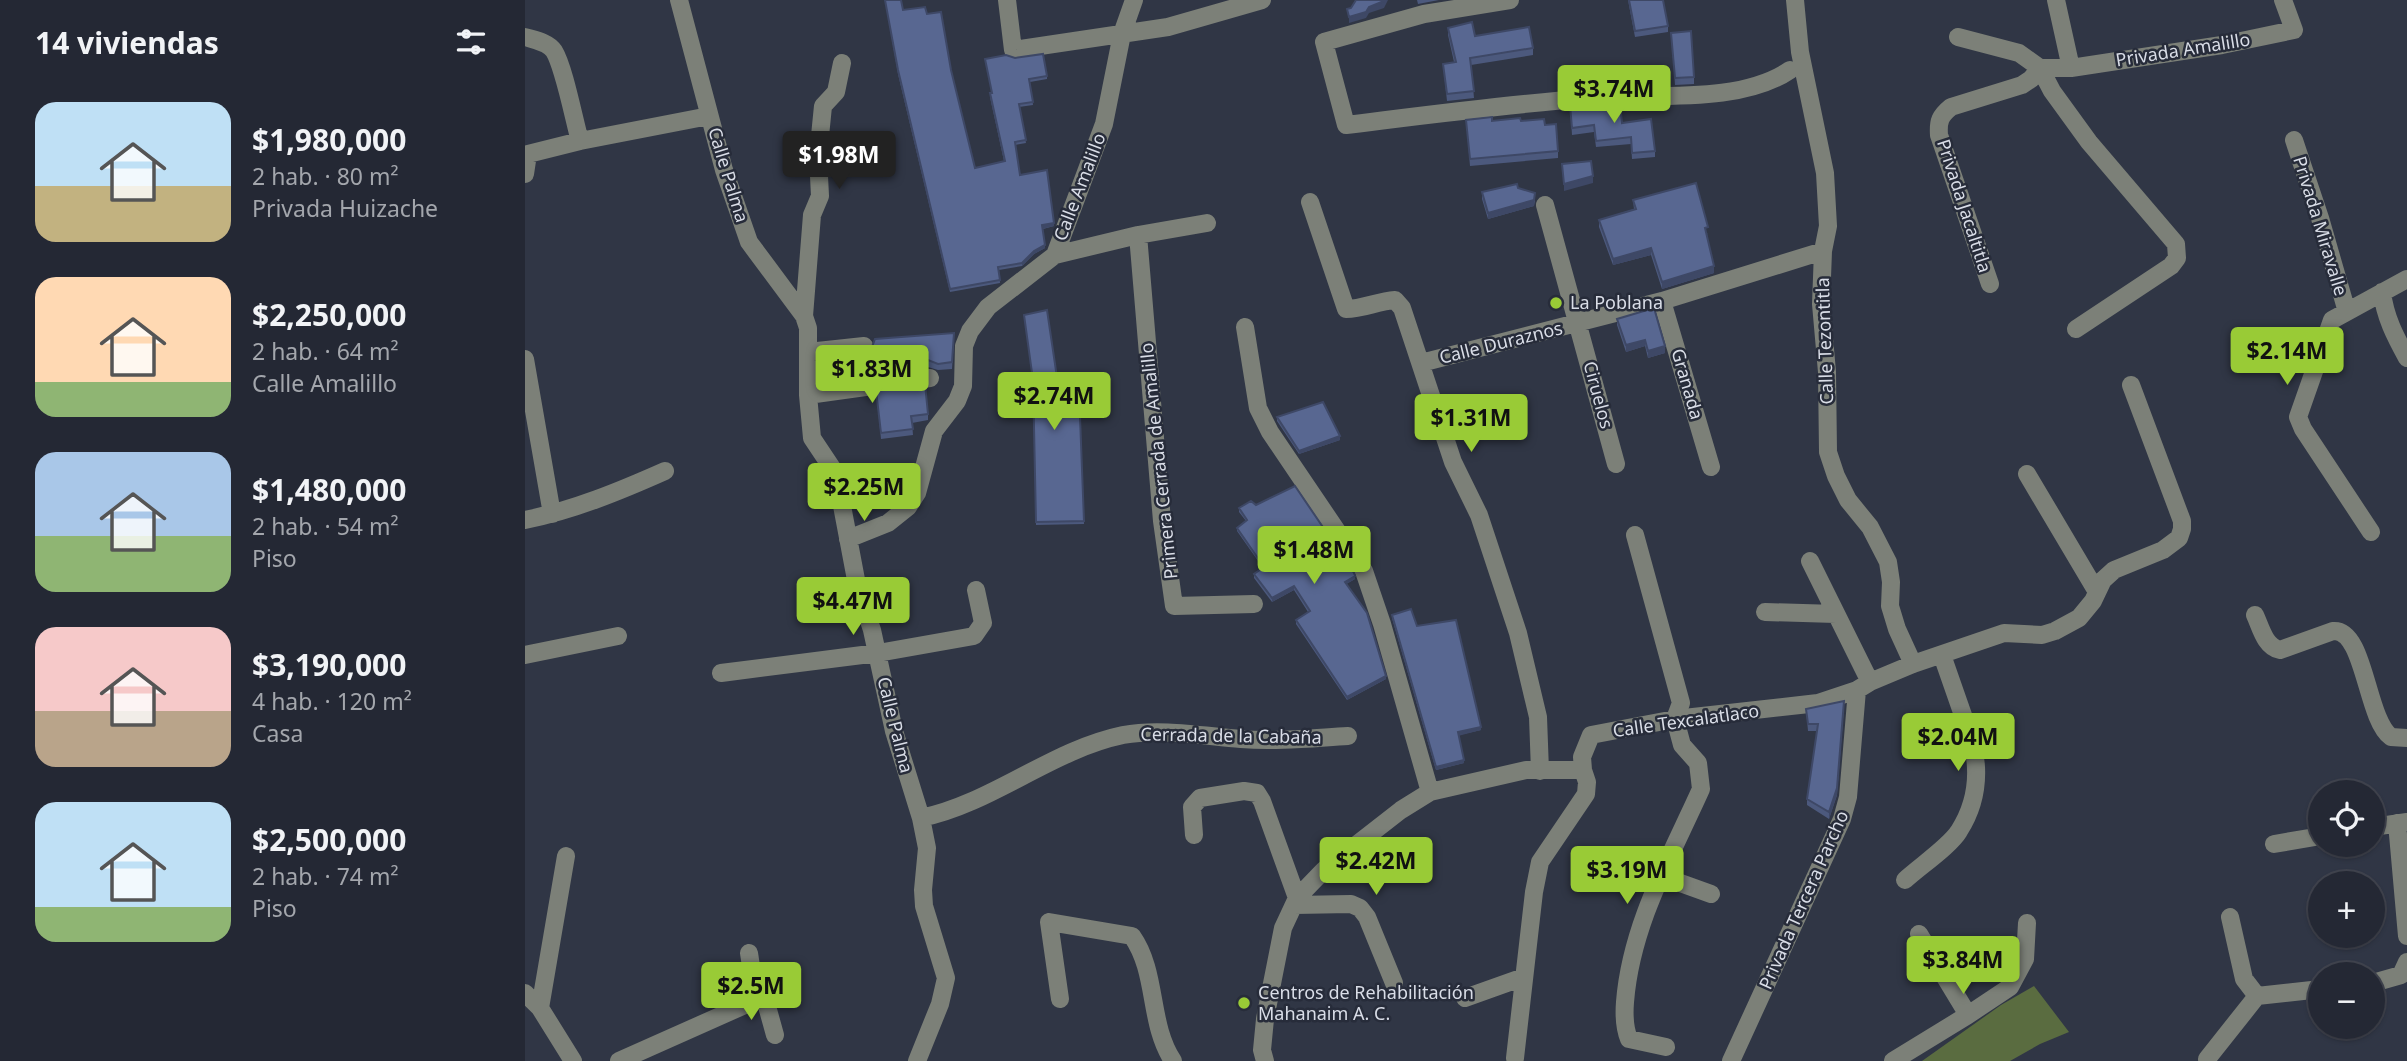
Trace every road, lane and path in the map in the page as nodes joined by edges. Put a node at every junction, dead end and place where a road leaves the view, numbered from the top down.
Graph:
1 (679, 0) edge
2 (1007, 0) edge
3 (1135, 0) edge
4 (1262, 0) edge
5 (1510, 0) edge
6 (1795, 0) edge
7 (2056, 0) edge
8 (2283, 0) edge
9 (1122, 34) junction
10 (525, 37) edge
11 (1958, 37) dead end
12 (842, 63) dead end
13 (2040, 68) junction
14 (2071, 68) junction
15 (1790, 70) dead end
16 (709, 116) junction
17 (2294, 140) dead end
18 (580, 141) junction
19 (525, 174) edge
20 (1310, 202) dead end
21 (1545, 205) dead end
22 (1207, 223) dead end
23 (1138, 235) junction
24 (1823, 251) junction
25 (1055, 255) junction
26 (2407, 279) edge
27 (1990, 284) dead end
28 (2382, 292) junction
29 (1663, 301) junction
30 (2347, 312) junction
31 (804, 316) junction
32 (1579, 323) junction
33 (1245, 327) dead end
34 (2075, 329) dead end
35 (864, 346) dead end
36 (808, 352) junction
37 (2407, 358) edge
38 (525, 359) edge
39 (1421, 363) junction
40 (930, 378) dead end
41 (2131, 385) dead end
42 (808, 395) junction
43 (1616, 464) dead end
44 (1711, 467) dead end
45 (666, 471) dead end
46 (2028, 474) dead end
47 (552, 514) junction
48 (525, 520) edge
49 (2371, 532) dead end
50 (1635, 535) dead end
51 (848, 539) junction
52 (1810, 561) dead end
53 (976, 590) dead end
54 (2097, 592) junction
55 (1254, 604) dead end
56 (1766, 612) dead end
57 (1836, 614) junction
58 (2256, 615) dead end
59 (618, 636) dead end
60 (878, 653) junction
61 (525, 655) edge
62 (1942, 655) junction
63 (1913, 664) junction
64 (721, 673) dead end
65 (1864, 686) junction
66 (1675, 719) junction
67 (1348, 736) dead end
68 (2407, 738) edge
69 (1583, 770) junction
70 (1540, 771) junction
71 (1430, 792) junction
72 (921, 818) junction
73 (2402, 822) edge
74 (1194, 835) dead end
75 (2308, 838) edge
76 (2274, 844) dead end
77 (566, 856) dead end
78 (1661, 876) junction
79 (1905, 880) dead end
80 (1711, 894) dead end
81 (1295, 902) junction
82 (2230, 917) dead end
83 (2027, 923) dead end
84 (1919, 934) dead end
85 (2407, 936) edge
86 (749, 953) dead end
87 (2407, 962) edge
88 (1524, 977) junction
89 (2385, 980) edge
90 (1394, 983) dead end
91 (2308, 990) edge
92 (525, 993) edge
93 (2257, 996) junction
94 (1465, 998) dead end
95 (1060, 999) dead end
96 (761, 1000) junction
97 (540, 1008) junction
98 (1968, 1015) junction
99 (775, 1035) dead end
100 (1666, 1047) dead end
101 (1515, 1058) dead end
102 (2207, 1059) dead end
103 (573, 1061) edge
104 (619, 1061) edge
105 (917, 1061) edge
106 (1173, 1061) edge
107 (1265, 1061) edge
108 (1731, 1061) edge
109 (1893, 1061) edge

1 - 16 street, Calle Palma
2 - 9 street
3 - 9 street, Calle Amalillo
4 - 9 street
5 - 15 street
6 - 24 street, Calle Tezontitla
7 - 14 street
8 - 14 street, Privada Amalillo
9 - 25 street, Calle Amalillo
10 - 18 street
11 - 13 street
12 - 31 street
13 - 14 street, Privada Amalillo
13 - 27 street, Privada Jacaltitla
13 - 34 street
16 - 18 street
16 - 31 street, Calle Palma
17 - 30 street, Privada Miravalle
18 - 19 street
20 - 39 street
21 - 32 street, Ciruelos
22 - 23 street
23 - 25 street
23 - 55 street, Primera Cerrada de Amalillo
24 - 29 street, Calle Duraznos
24 - 63 street, Calle Tezontitla
25 - 51 street, Calle Amalillo
26 - 28 street, Privada Miravalle
28 - 30 street, Privada Miravalle
28 - 37 street
29 - 32 street, Calle Duraznos
29 - 44 street, Granada
30 - 49 street, Privada Miravalle
31 - 36 street, Calle Palma
32 - 39 street, Calle Duraznos
32 - 43 street, Ciruelos
33 - 71 street
35 - 36 street
36 - 42 street, Calle Palma
38 - 47 street
39 - 70 street
40 - 42 street
41 - 54 street, Calle Texcalatlaco
42 - 51 street, Calle Palma
45 - 47 street
46 - 54 street
47 - 48 street
50 - 66 street
51 - 60 street, Calle Palma
52 - 57 street
53 - 60 street
54 - 62 street, Calle Texcalatlaco
56 - 57 street
57 - 65 street
58 - 68 street
59 - 61 street
60 - 64 street
60 - 72 street, Calle Palma
62 - 63 street, Calle Texcalatlaco
62 - 79 street
63 - 65 street, Calle Texcalatlaco
65 - 66 street, Calle Texcalatlaco
65 - 108 street, Privada Tercera Parcho
66 - 69 street, Calle Texcalatlaco
66 - 78 street
67 - 72 street, Cerrada de la Cabaña
69 - 70 street
69 - 88 street
70 - 71 street
71 - 81 street
72 - 105 street, Calle Palma
73 - 85 street
74 - 81 street
75 - 76 street
77 - 97 street
78 - 80 street
78 - 100 street
81 - 90 street
81 - 107 street
82 - 93 street
83 - 98 street
84 - 98 street
86 - 96 street
87 - 89 street
88 - 94 street
88 - 101 street
91 - 93 street
92 - 97 street
93 - 102 street
95 - 106 street
96 - 99 street
96 - 104 street
97 - 103 street
98 - 109 street

